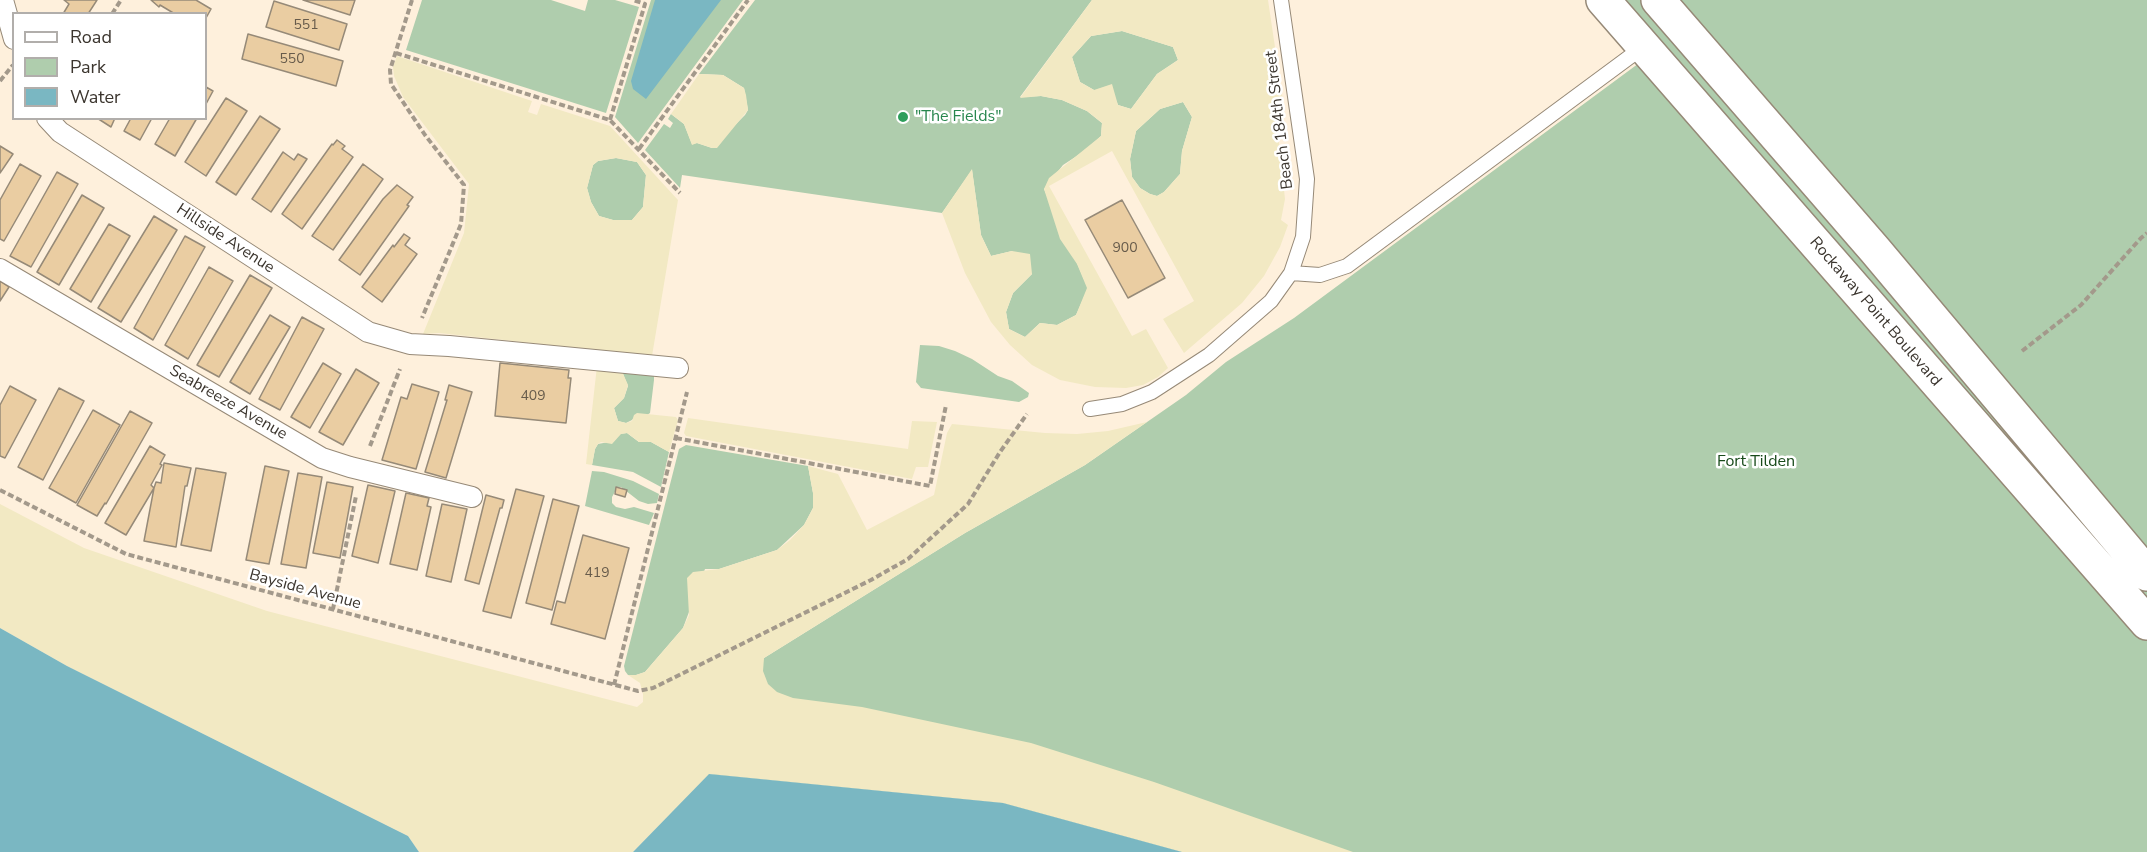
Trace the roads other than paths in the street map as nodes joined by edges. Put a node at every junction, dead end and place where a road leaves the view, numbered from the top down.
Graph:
1 (3, 0) edge
2 (1281, 0) edge
3 (1603, 0) edge
4 (1658, 0) edge
5 (12, 32) edge
6 (1643, 47) junction
7 (49, 120) edge
8 (0, 269) edge
9 (1291, 273) junction
10 (678, 368) dead end
11 (1090, 409) dead end
12 (472, 497) dead end
13 (2147, 574) edge
14 (2147, 623) edge

1 - 5 street
2 - 9 lane, Beach 184th Street
3 - 6 street, Rockaway Point Boulevard
4 - 13 street
6 - 9 lane
6 - 14 street, Rockaway Point Boulevard
7 - 10 street, Hillside Avenue
8 - 12 street, Seabreeze Avenue
9 - 11 lane, Beach 184th Street

